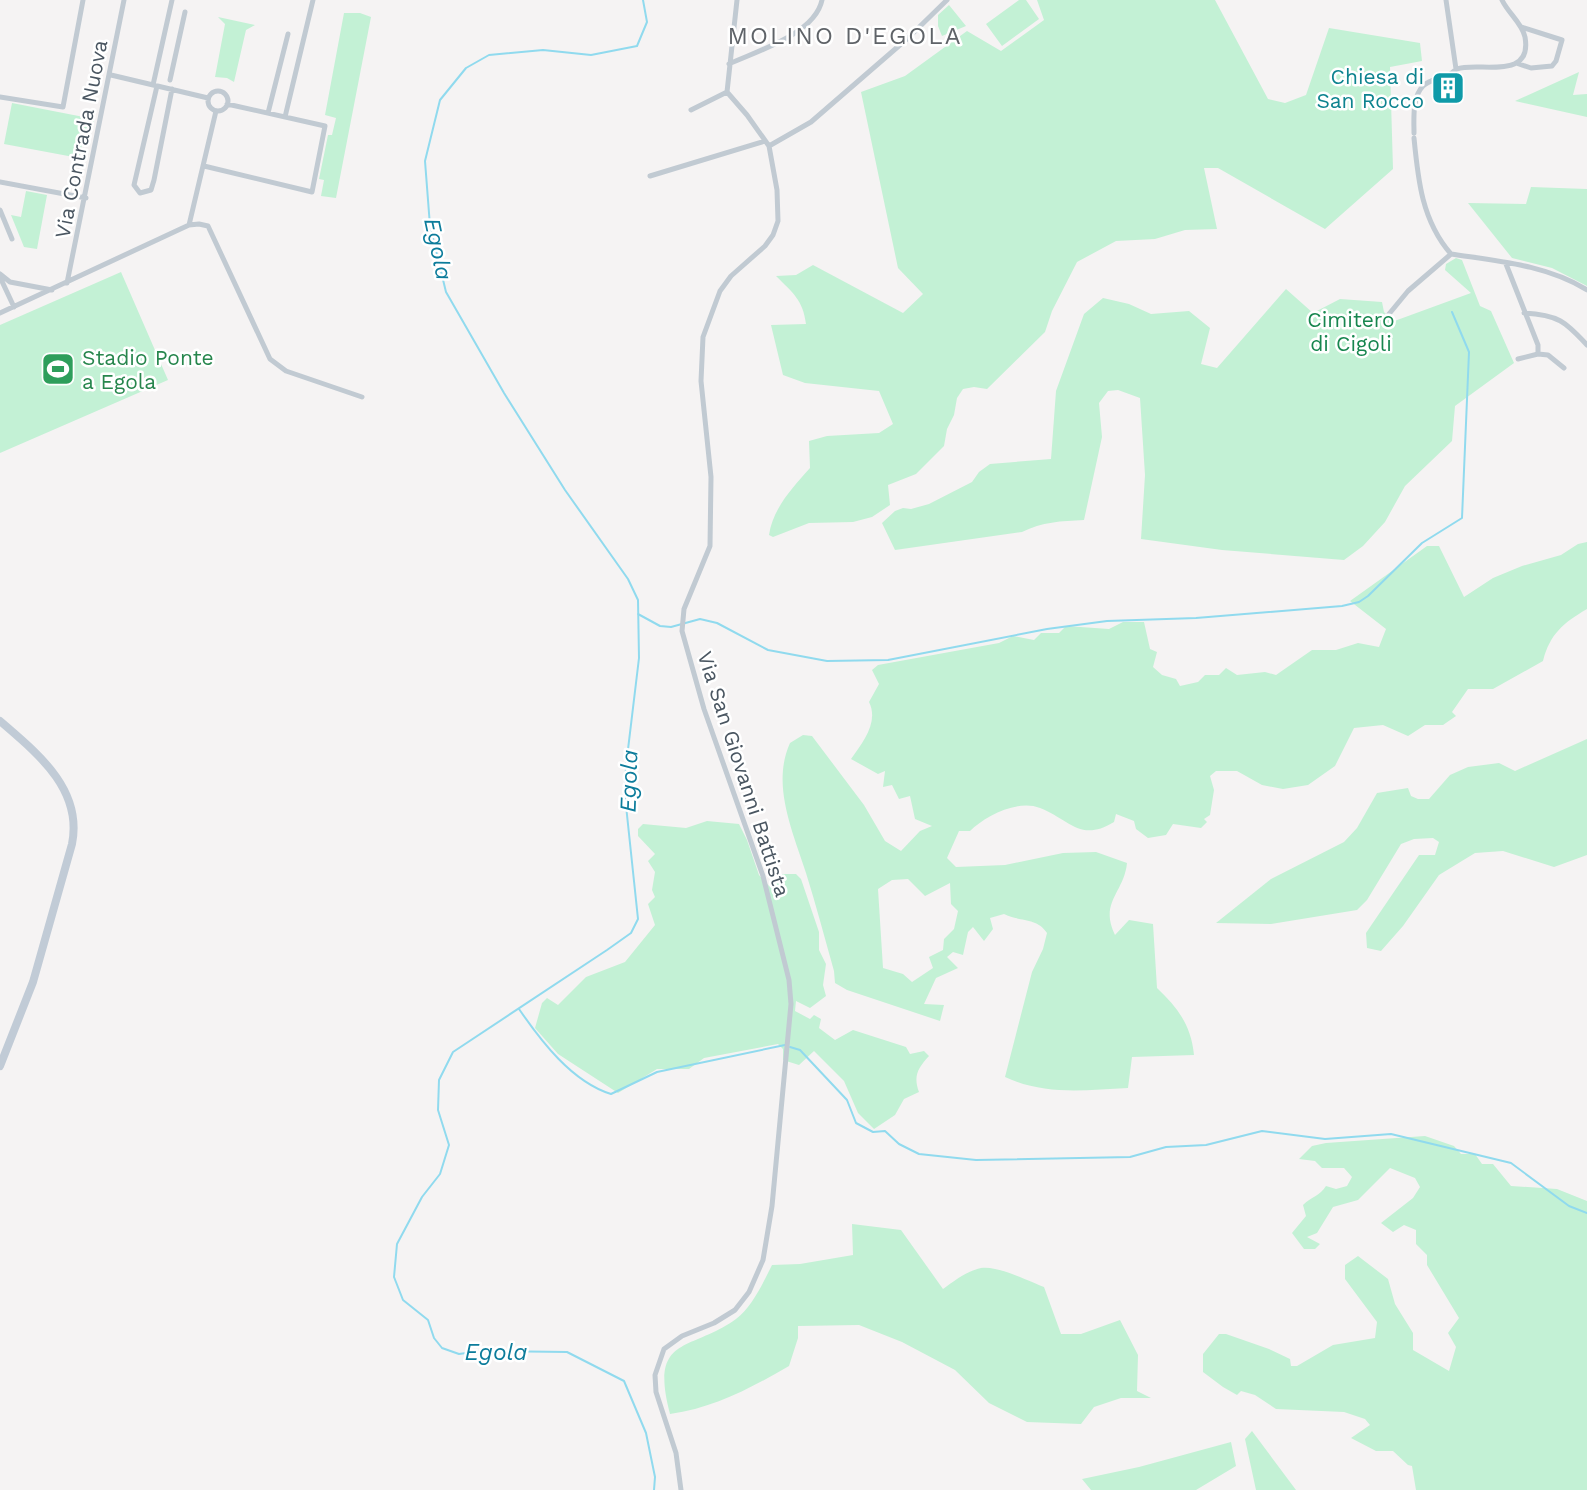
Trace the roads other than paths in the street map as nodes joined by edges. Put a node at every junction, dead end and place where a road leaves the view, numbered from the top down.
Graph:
1 (83, 0) edge
2 (124, 0) edge
3 (172, 0) edge
4 (313, 0) edge
5 (737, 0) edge
6 (822, 0) edge
7 (947, 0) edge
8 (1446, 0) edge
9 (1502, 0) edge
10 (185, 12) dead end
11 (1521, 27) junction
12 (288, 34) dead end
13 (163, 37) junction
14 (179, 40) junction
15 (1516, 63) junction
16 (729, 64) junction
17 (280, 65) junction
18 (297, 69) junction
19 (1456, 69) junction
20 (111, 75) junction
21 (170, 79) dead end
22 (155, 85) junction
23 (172, 89) junction
24 (727, 92) junction
25 (0, 97) edge
26 (208, 97) junction
27 (227, 104) junction
28 (691, 110) dead end
29 (216, 111) junction
30 (268, 113) junction
31 (285, 117) junction
32 (767, 144) junction
33 (204, 166) junction
34 (650, 176) dead end
35 (0, 182) edge
36 (86, 198) junction
37 (0, 210) edge
38 (189, 225) junction
39 (12, 239) dead end
40 (1451, 254) junction
41 (1506, 264) junction
42 (0, 275) edge
43 (67, 283) junction
44 (52, 290) junction
45 (1587, 290) edge
46 (14, 307) junction
47 (0, 313) edge
48 (1524, 313) junction
49 (1389, 314) dead end
50 (1587, 345) edge
51 (1538, 354) junction
52 (1518, 359) dead end
53 (1564, 368) dead end
54 (362, 397) dead end
55 (0, 721) edge
56 (0, 1066) edge
57 (681, 1490) edge

1 - 25 street
2 - 20 street, Via Contrada Nuova
3 - 13 street
4 - 18 street
5 - 16 street
6 - 16 street
7 - 32 street
8 - 19 street
9 - 11 street
10 - 14 street
11 - 15 street
11 - 15 street
12 - 17 street
13 - 14 street
13 - 22 street
14 - 21 street
15 - 19 street
16 - 24 street
17 - 18 street
17 - 30 street
18 - 31 street
19 - 40 street
20 - 22 street
20 - 36 street, Via Contrada Nuova
22 - 23 street
22 - 23 street
23 - 26 street
24 - 28 street
24 - 32 street
26 - 27 street
26 - 29 street
27 - 29 street
27 - 30 street
29 - 33 street
30 - 31 street
31 - 33 street
32 - 34 street
32 - 57 street, Via San Giovanni Battista
33 - 38 street
35 - 36 street
36 - 43 street, Via Contrada Nuova
37 - 39 street
38 - 43 street
38 - 54 street
40 - 41 street
40 - 49 street
41 - 45 street
41 - 48 street
42 - 44 street
42 - 46 street
43 - 44 street
44 - 46 street
46 - 47 street
48 - 50 street
48 - 51 street
51 - 52 street
51 - 53 street
55 - 56 street

